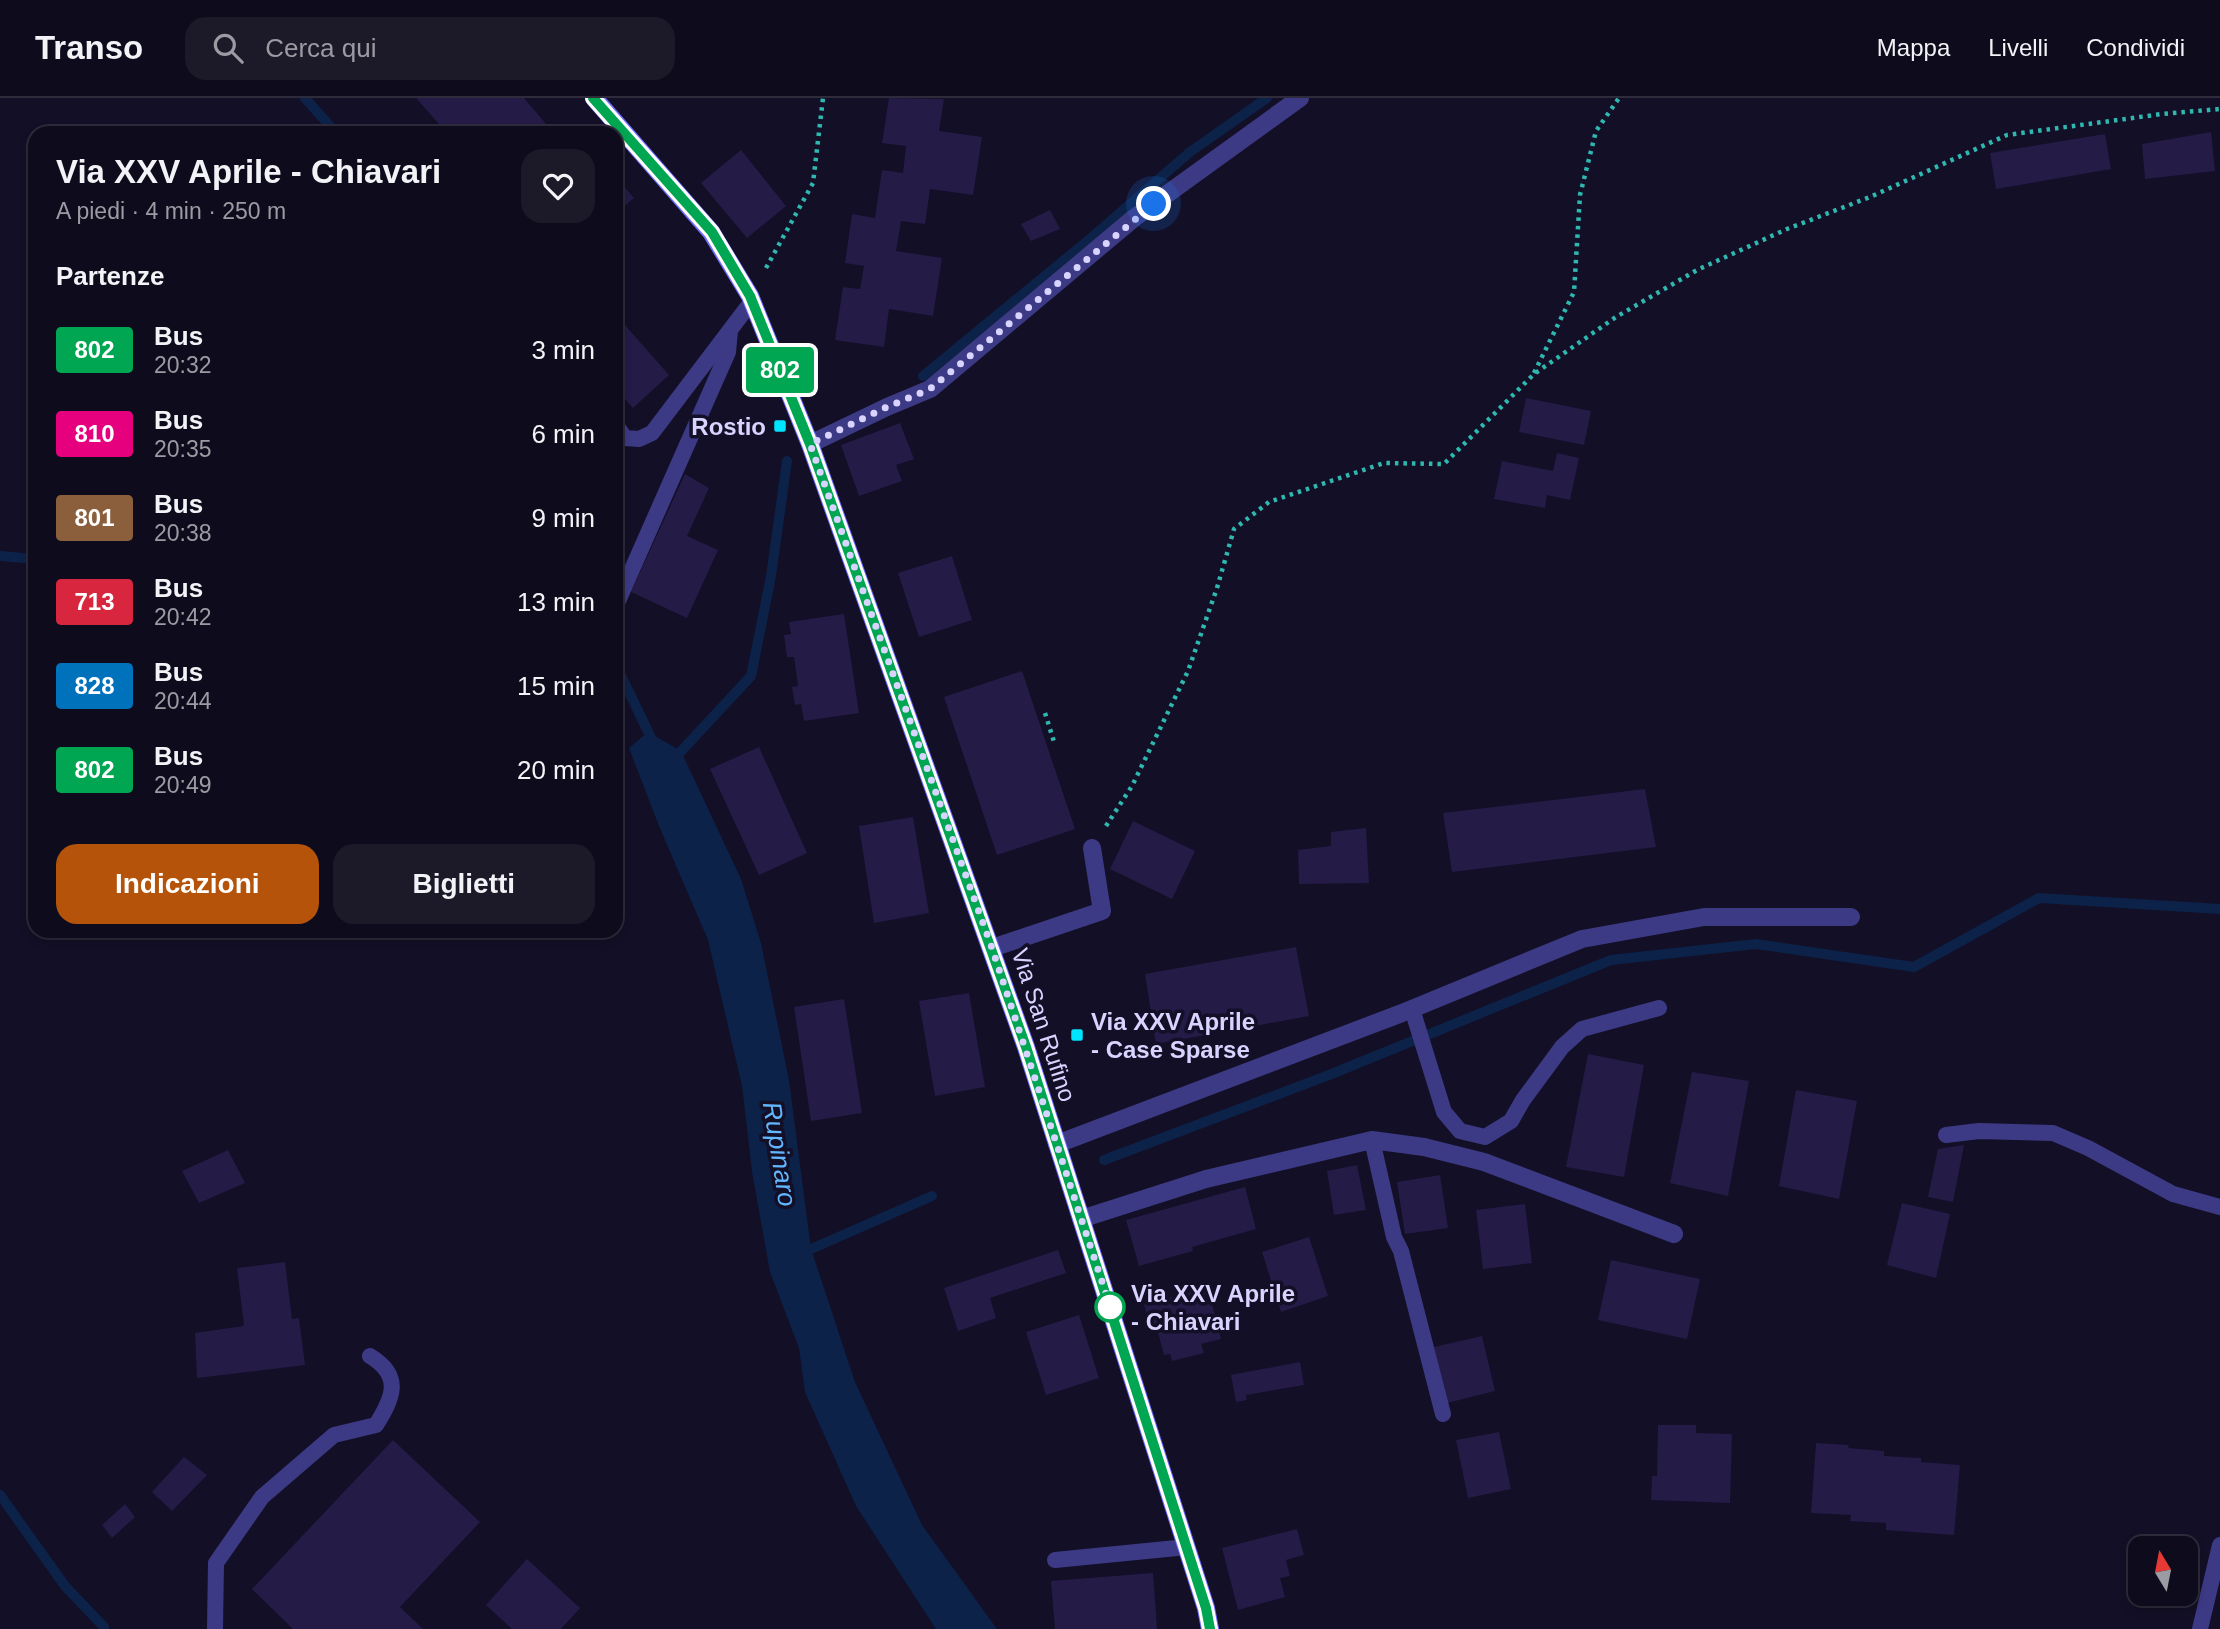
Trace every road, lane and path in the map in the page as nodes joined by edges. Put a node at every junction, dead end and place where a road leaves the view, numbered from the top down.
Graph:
1 (594, 98) edge
2 (823, 98) edge
3 (1300, 98) edge
4 (1619, 98) edge
5 (2220, 109) edge
6 (619, 126) edge
7 (623, 131) edge
8 (751, 299) junction
9 (730, 331) junction
10 (1534, 374) junction
11 (623, 435) edge
12 (810, 444) junction
13 (623, 590) edge
14 (1045, 712) dead end
15 (1055, 745) dead end
16 (1092, 848) joint
17 (1851, 918) dead end
18 (992, 948) junction
19 (1659, 1008) dead end
20 (1412, 1009) junction
21 (1946, 1135) dead end
22 (1372, 1140) junction
23 (1057, 1144) junction
24 (2220, 1207) edge
25 (1081, 1219) junction
26 (1674, 1234) dead end
27 (370, 1356) dead end
28 (1443, 1414) dead end
29 (2220, 1545) edge
30 (1187, 1548) junction
31 (1055, 1560) dead end
32 (215, 1629) edge
33 (1210, 1629) edge
34 (2200, 1629) edge

1 - 6 main road, Via San Rufino
2 - 8 path
3 - 12 street
4 - 10 path
5 - 10 path
7 - 8 main road, Via San Rufino
8 - 9 lane
8 - 12 main road, Via San Rufino
9 - 11 lane
9 - 13 lane
10 - 16 path
12 - 18 main road, Via San Rufino
14 - 15 path
16 - 18 street
17 - 20 street
18 - 23 main road, Via San Rufino
19 - 20 lane
20 - 23 street
21 - 24 lane
22 - 25 street
22 - 26 street
22 - 28 lane
23 - 25 main road, Via San Rufino
25 - 30 main road, Via San Rufino
27 - 32 lane
29 - 34 lane
30 - 31 lane
30 - 33 main road, Via San Rufino

